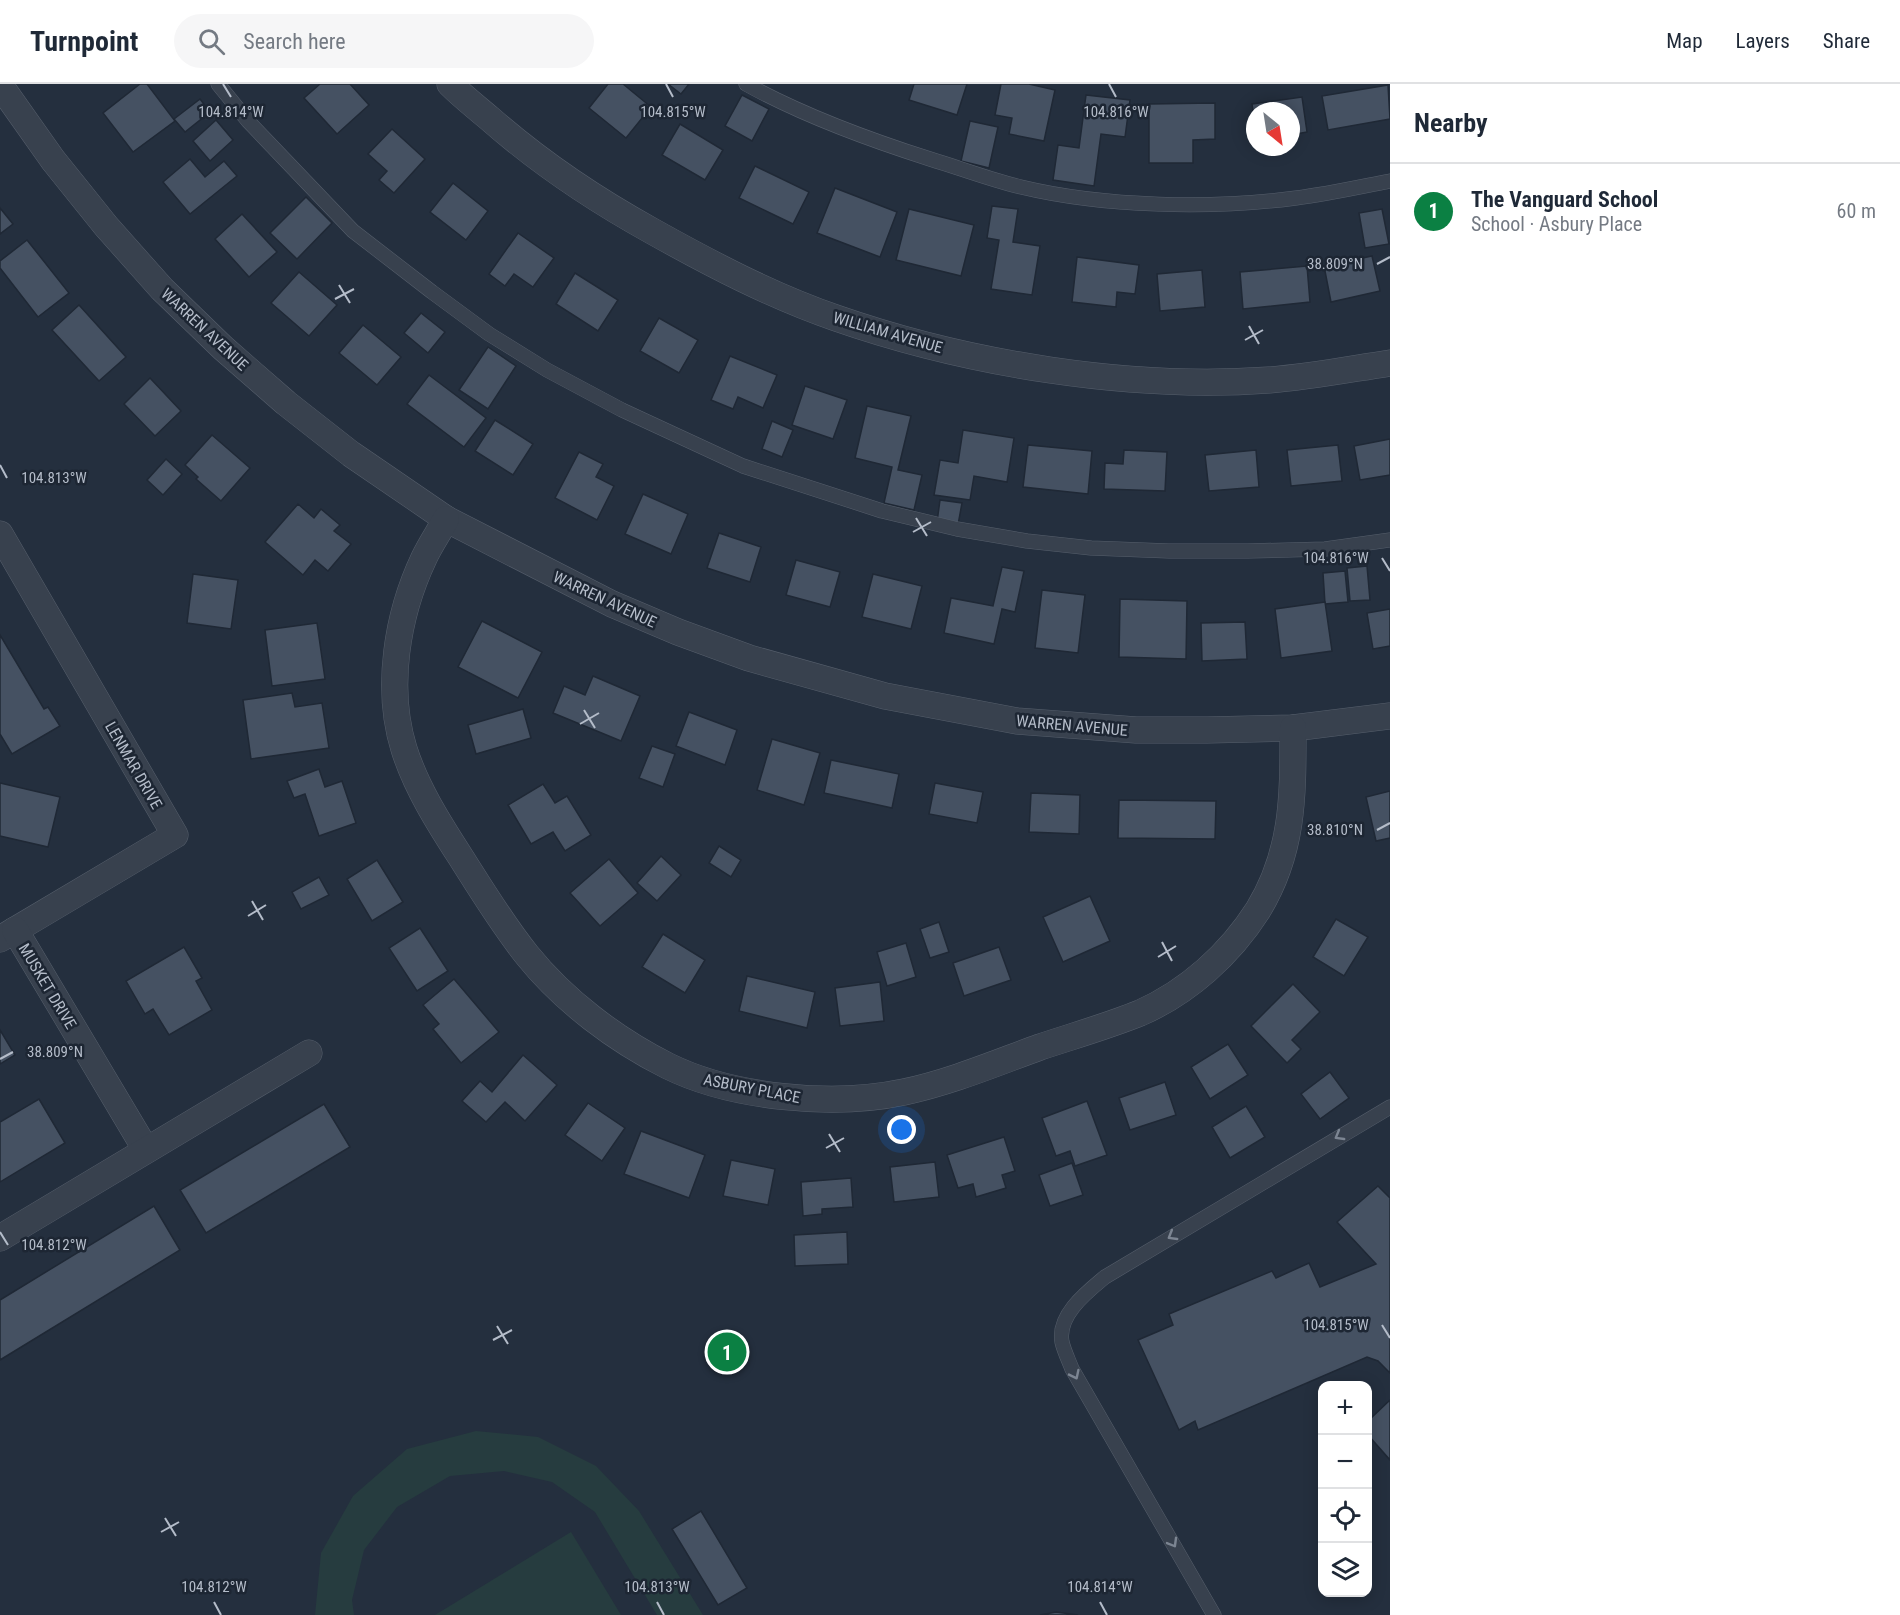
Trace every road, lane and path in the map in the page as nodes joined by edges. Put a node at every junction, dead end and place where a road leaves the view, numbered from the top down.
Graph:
1 (218, 84) edge
2 (450, 84) edge
3 (746, 84) edge
4 (0, 85) edge
5 (1390, 181) edge
6 (1390, 363) edge
7 (446, 519) junction
8 (0, 534) edge
9 (1390, 540) edge
10 (1390, 716) edge
11 (1293, 729) junction
12 (8, 934) edge
13 (309, 1053) dead end
14 (1390, 1107) edge
15 (146, 1150) junction
16 (0, 1238) edge
17 (1214, 1615) edge

1 - 9 lane
2 - 6 street, WILLIAM AVENUE
3 - 5 lane
4 - 7 street, WARREN AVENUE
7 - 11 street, WARREN AVENUE
7 - 11 street, ASBURY PLACE
8 - 12 street, LENMAR DRIVE
10 - 11 street, WARREN AVENUE
12 - 15 street, MUSKET DRIVE
13 - 15 street
14 -> 17 lane
15 - 16 street

